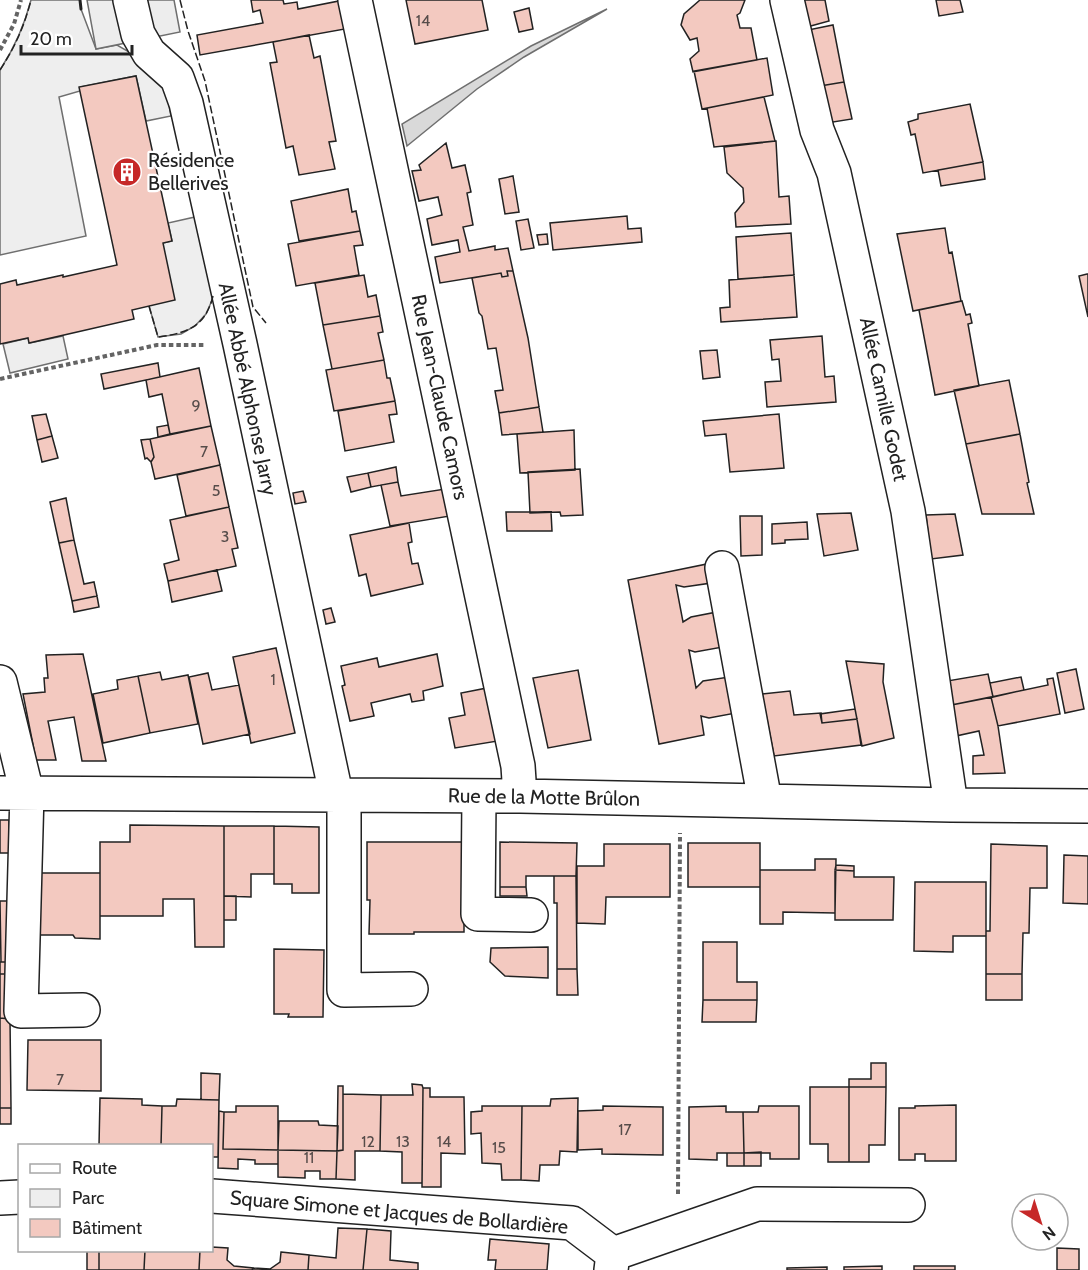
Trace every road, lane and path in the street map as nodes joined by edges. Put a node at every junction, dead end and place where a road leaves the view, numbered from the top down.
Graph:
1 (21, 0) edge
2 (130, 0) edge
3 (355, 0) edge
4 (787, 0) edge
5 (0, 50) edge
6 (240, 344) junction
7 (0, 380) edge
8 (722, 568) dead end
9 (0, 682) edge
10 (13, 793) edge
11 (340, 794) junction
12 (520, 795) junction
13 (479, 796) junction
14 (681, 799) junction
15 (765, 801) junction
16 (951, 805) junction
17 (1088, 806) edge
18 (531, 915) dead end
19 (411, 989) dead end
20 (82, 1010) dead end
21 (213, 1196) edge
22 (18, 1197) edge
23 (0, 1198) edge
24 (908, 1204) dead end
25 (678, 1232) junction
26 (612, 1262) edge

1 - 5 path
2 - 6 street, Allée Abbé Alphonse Jarry
3 - 12 street, Rue Jean-Claude Camors
4 - 16 street, Allée Camille Godet
6 - 7 path
6 - 11 street, Allée Abbé Alphonse Jarry
8 - 15 street
9 - 10 street
10 - 11 street, Rue de la Motte Brûlon
10 - 20 street
11 - 13 street, Rue de la Motte Brûlon
11 - 19 street, Allée Abbé Alphonse Jarry
12 - 13 street, Rue de la Motte Brûlon
12 - 14 street, Rue de la Motte Brûlon
13 - 18 street
14 - 15 street, Rue de la Motte Brûlon
14 - 25 path
15 - 16 street, Rue de la Motte Brûlon
16 - 17 street, Rue de la Motte Brûlon
21 - 26 street, Square Simone et Jacques de Bollardière
22 - 23 street
24 - 25 street, Square Simone et Jacques de Bollardière
25 - 26 street, Square Simone et Jacques de Bollardière

